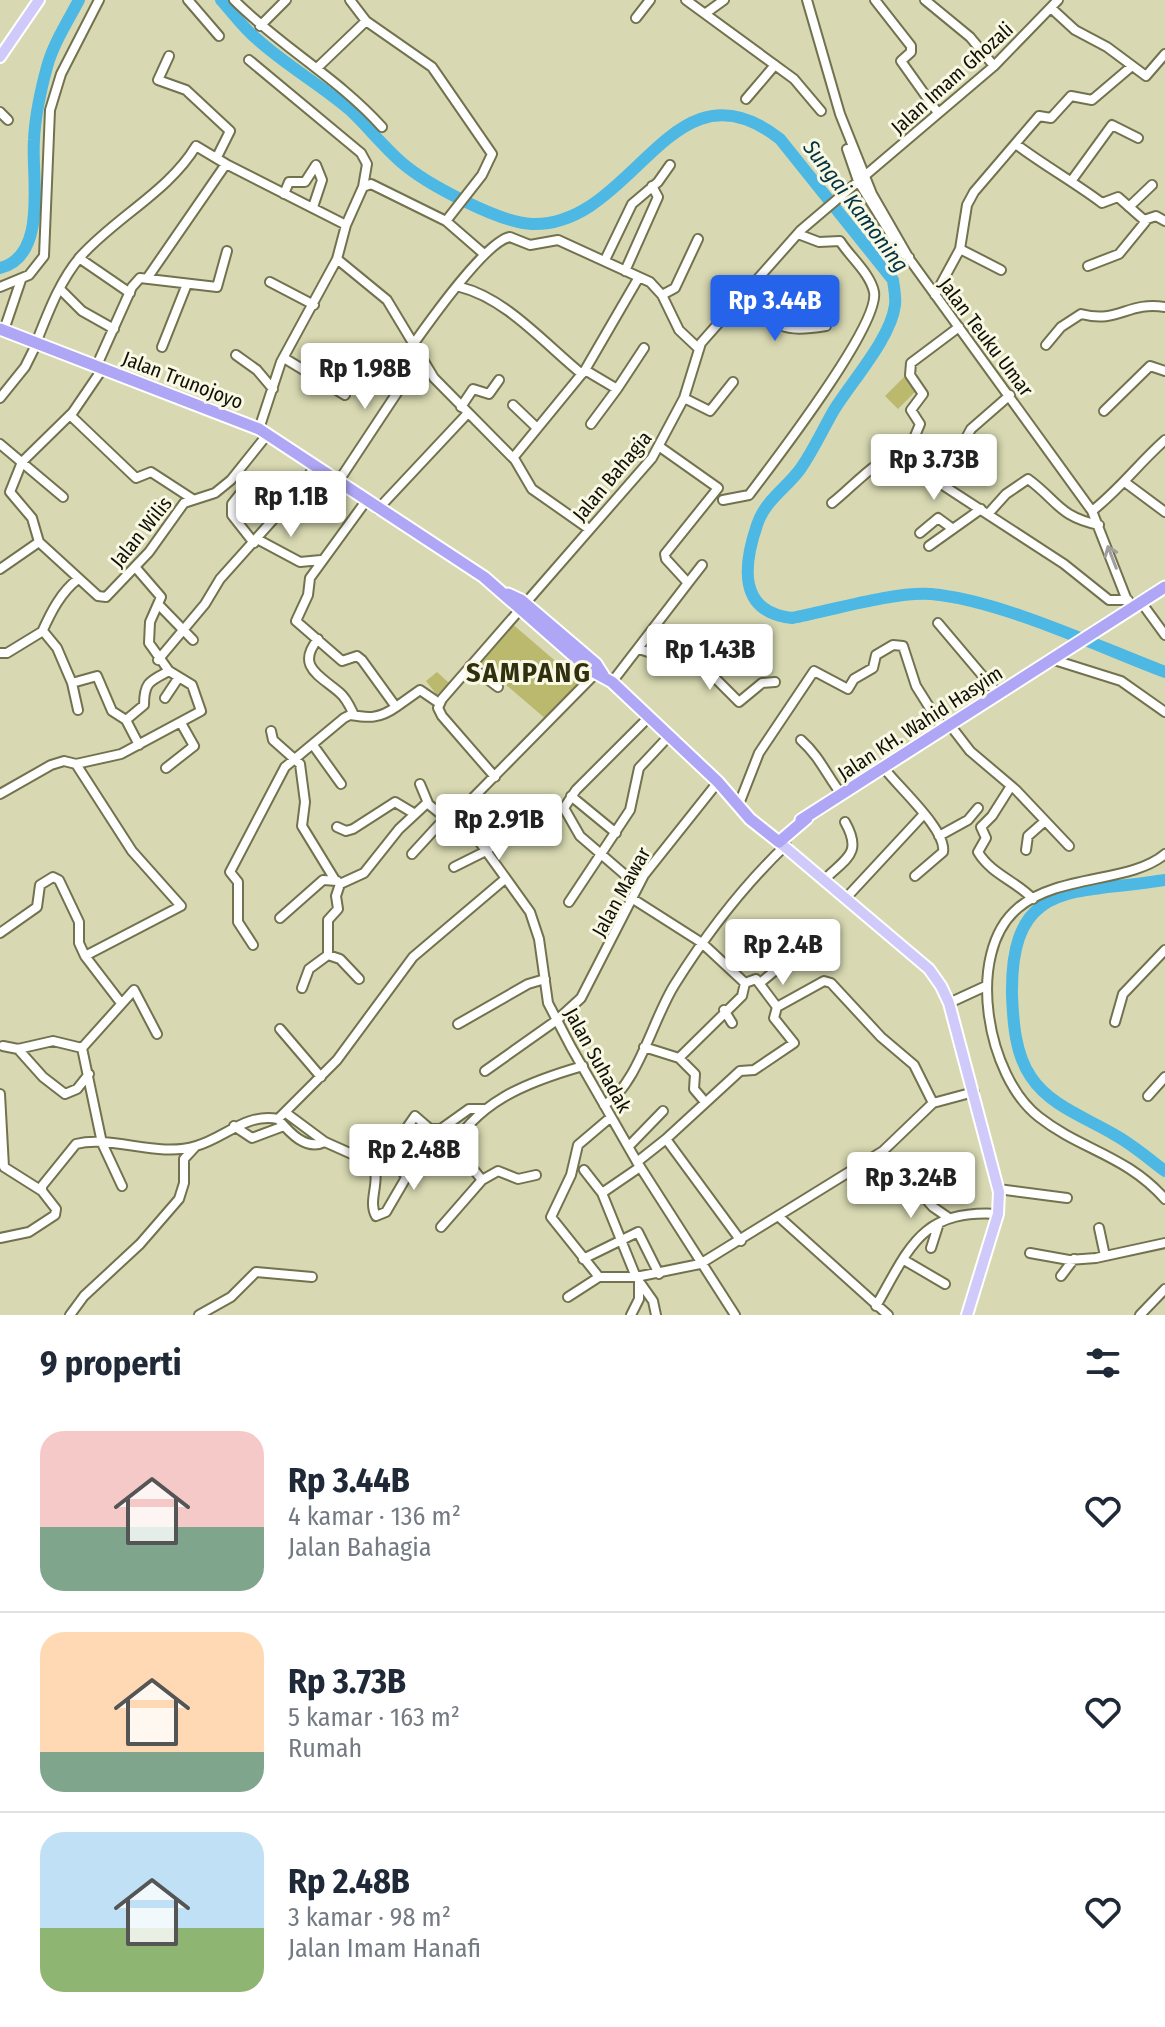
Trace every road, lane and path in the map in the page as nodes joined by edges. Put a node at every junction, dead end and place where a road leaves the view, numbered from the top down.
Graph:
1 (39, 0) edge
2 (99, 0) edge
3 (188, 0) edge
4 (234, 0) edge
5 (286, 0) edge
6 (350, 0) edge
7 (650, 0) edge
8 (686, 0) edge
9 (724, 0) edge
10 (807, 0) edge
11 (875, 0) edge
12 (925, 0) edge
13 (1054, 3) edge
14 (706, 13) junction
15 (636, 18) dead end
16 (366, 21) junction
17 (260, 26) junction
18 (219, 36) dead end
19 (1165, 54) edge
20 (169, 56) dead end
21 (0, 57) edge
22 (249, 60) dead end
23 (775, 65) junction
24 (994, 66) junction
25 (1132, 66) junction
26 (317, 68) junction
27 (746, 99) dead end
28 (821, 111) dead end
29 (0, 112) edge
30 (938, 113) junction
31 (8, 120) dead end
32 (382, 127) dead end
33 (1138, 138) dead end
34 (1017, 145) junction
35 (217, 157) junction
36 (226, 164) junction
37 (670, 165) dead end
38 (861, 179) junction
39 (1072, 180) junction
40 (1152, 185) dead end
41 (652, 186) junction
42 (363, 187) junction
43 (849, 190) joint
44 (284, 194) junction
45 (313, 207) junction
46 (1129, 207) junction
47 (446, 221) junction
48 (1146, 221) junction
49 (1165, 221) edge
50 (346, 225) junction
51 (798, 234) junction
52 (698, 239) dead end
53 (960, 249) junction
54 (227, 251) dead end
55 (484, 254) junction
56 (79, 258) junction
57 (337, 259) junction
58 (605, 260) junction
59 (1088, 266) dead end
60 (1001, 270) dead end
61 (625, 271) junction
62 (148, 277) junction
63 (639, 277) junction
64 (21, 280) junction
65 (270, 282) dead end
66 (187, 284) junction
67 (0, 287) edge
68 (460, 287) junction
69 (60, 289) junction
70 (130, 293) junction
71 (662, 295) junction
72 (935, 295) junction
73 (745, 296) junction
74 (314, 305) junction
75 (1165, 307) edge
76 (826, 326) dead end
77 (959, 327) junction
78 (2, 329) edge
79 (114, 329) junction
80 (37, 343) junction
81 (1046, 345) dead end
82 (412, 346) junction
83 (162, 347) dead end
84 (697, 347) junction
85 (644, 348) dead end
86 (236, 355) dead end
87 (284, 358) junction
88 (420, 358) junction
89 (100, 366) junction
90 (1165, 371) edge
91 (583, 372) junction
92 (499, 380) dead end
93 (733, 382) dead end
94 (274, 389) junction
95 (617, 389) junction
96 (345, 395) dead end
97 (1010, 395) junction
98 (0, 398) edge
99 (684, 398) junction
100 (513, 405) dead end
101 (464, 410) junction
102 (1104, 411) dead end
103 (70, 415) junction
104 (591, 424) dead end
105 (537, 428) junction
106 (263, 432) junction
107 (1165, 440) edge
108 (0, 444) edge
109 (660, 447) junction
110 (905, 451) junction
111 (514, 459) junction
112 (22, 462) junction
113 (315, 466) junction
114 (236, 474) junction
115 (338, 482) junction
116 (1126, 483) junction
117 (941, 484) junction
118 (10, 492) junction
119 (63, 497) dead end
120 (1, 498) edge
121 (191, 498) junction
122 (723, 500) dead end
123 (366, 501) junction
124 (832, 503) dead end
125 (378, 509) junction
126 (985, 511) junction
127 (1092, 511) junction
128 (1165, 512) edge
129 (1099, 525) junction
130 (589, 529) junction
131 (953, 529) junction
132 (920, 533) dead end
133 (256, 541) junction
134 (39, 542) junction
135 (929, 546) dead end
136 (321, 560) junction
137 (702, 565) dead end
138 (136, 568) junction
139 (0, 569) edge
140 (78, 579) junction
141 (688, 583) junction
142 (1165, 587) edge
143 (1132, 603) junction
144 (159, 605) junction
145 (521, 605) junction
146 (938, 623) dead end
147 (182, 631) junction
148 (42, 632) junction
149 (1165, 635) edge
150 (318, 639) junction
151 (193, 640) dead end
152 (639, 649) junction
153 (0, 654) edge
154 (1051, 659) junction
155 (158, 660) junction
156 (470, 666) junction
157 (169, 671) junction
158 (603, 675) junction
159 (179, 677) junction
160 (775, 682) dead end
161 (72, 683) junction
162 (498, 687) dead end
163 (998, 694) junction
164 (165, 698) dead end
165 (439, 703) junction
166 (396, 707) junction
167 (78, 710) dead end
168 (1165, 712) edge
169 (354, 715) junction
170 (649, 717) junction
171 (126, 720) junction
172 (181, 723) junction
173 (947, 727) junction
174 (271, 731) dead end
175 (669, 736) junction
176 (801, 740) dead end
177 (139, 745) junction
178 (313, 745) junction
179 (297, 759) junction
180 (76, 764) junction
181 (166, 768) dead end
182 (884, 768) junction
183 (495, 777) junction
184 (718, 782) junction
185 (341, 784) dead end
186 (420, 784) dead end
187 (1011, 786) junction
188 (0, 794) edge
189 (842, 795) junction
190 (571, 796) junction
191 (428, 803) junction
192 (742, 807) junction
193 (978, 808) dead end
194 (415, 814) junction
195 (924, 814) junction
196 (445, 818) junction
197 (463, 820) junction
198 (1045, 821) junction
199 (845, 822) dead end
200 (522, 824) dead end
201 (337, 827) dead end
202 (616, 833) junction
203 (939, 836) junction
204 (783, 841) junction
205 (1069, 846) dead end
206 (1026, 850) dead end
207 (486, 851) junction
208 (412, 854) dead end
209 (1165, 854) edge
210 (601, 857) junction
211 (454, 867) dead end
212 (915, 876) dead end
213 (505, 879) junction
214 (824, 880) junction
215 (338, 882) junction
216 (638, 886) junction
217 (846, 898) junction
218 (633, 899) junction
219 (1033, 899) junction
220 (569, 902) dead end
221 (280, 918) dead end
222 (0, 933) edge
223 (776, 936) dead end
224 (702, 943) junction
225 (253, 945) dead end
226 (1165, 950) edge
227 (328, 955) junction
228 (85, 956) junction
229 (359, 979) dead end
230 (545, 979) junction
231 (745, 983) junction
232 (760, 983) junction
233 (986, 986) junction
234 (302, 988) dead end
235 (121, 1003) junction
236 (949, 1003) junction
237 (777, 1007) junction
238 (724, 1010) junction
239 (557, 1020) junction
240 (1115, 1022) dead end
241 (732, 1023) dead end
242 (458, 1024) dead end
243 (280, 1029) dead end
244 (157, 1034) dead end
245 (1, 1044) edge
246 (644, 1047) junction
247 (82, 1048) junction
248 (18, 1049) junction
249 (679, 1058) junction
250 (583, 1066) junction
251 (485, 1071) dead end
252 (89, 1074) junction
253 (321, 1077) junction
254 (1165, 1077) edge
255 (974, 1092) junction
256 (0, 1094) edge
257 (1148, 1096) dead end
258 (705, 1102) junction
259 (933, 1103) junction
260 (604, 1105) junction
261 (484, 1109) junction
262 (663, 1111) dead end
263 (611, 1117) junction
264 (283, 1119) junction
265 (234, 1126) junction
266 (441, 1129) junction
267 (666, 1139) junction
268 (102, 1143) junction
269 (453, 1143) junction
270 (427, 1145) dead end
271 (629, 1146) junction
272 (195, 1147) junction
273 (389, 1150) junction
274 (883, 1151) junction
275 (447, 1157) dead end
276 (372, 1163) junction
277 (639, 1165) junction
278 (584, 1170) dead end
279 (536, 1175) dead end
280 (407, 1176) junction
281 (482, 1180) junction
282 (122, 1186) dead end
283 (998, 1189) junction
284 (42, 1191) junction
285 (602, 1193) junction
286 (1067, 1198) dead end
287 (1165, 1199) edge
288 (998, 1214) junction
289 (778, 1216) junction
290 (949, 1218) junction
291 (939, 1223) junction
292 (441, 1227) dead end
293 (1099, 1228) dead end
294 (0, 1238) edge
295 (620, 1238) junction
296 (741, 1241) junction
297 (1165, 1243) edge
298 (931, 1248) dead end
299 (1030, 1253) dead end
300 (1105, 1256) junction
301 (583, 1259) junction
302 (1074, 1259) junction
303 (904, 1260) junction
304 (700, 1264) junction
305 (659, 1274) junction
306 (1061, 1276) dead end
307 (312, 1277) dead end
308 (599, 1277) junction
309 (639, 1279) junction
310 (945, 1284) dead end
311 (1165, 1289) edge
312 (568, 1297) dead end
313 (876, 1306) junction
314 (70, 1315) edge
315 (199, 1315) edge
316 (631, 1315) edge
317 (656, 1315) edge
318 (735, 1315) edge
319 (888, 1315) edge
320 (967, 1315) edge
321 (1140, 1315) edge

1 - 21 main road
2 - 64 street
3 - 18 street
4 - 17 street
5 - 17 street
6 - 16 street
7 - 15 street
8 - 14 street
9 - 14 street
10 - 38 street, Jalan Teuku Umar
11 - 30 street
12 - 24 street
13 - 24 street, Jalan Imam Ghozali
13 - 25 street
14 - 23 street
16 - 26 street
16 - 47 street
17 - 26 street
19 - 25 street
20 - 35 street
22 - 42 street
23 - 27 street
23 - 28 street
24 - 30 street, Jalan Imam Ghozali
25 - 34 street
26 - 32 street
29 - 31 street
30 - 38 street, Jalan Imam Ghozali
33 - 39 street
34 - 39 street
34 - 53 street
35 - 36 street
35 - 56 street
36 - 44 street
36 - 62 street
37 - 41 street
38 - 43 street, Jalan Imam Ghozali
38 - 72 street, Jalan Teuku Umar
39 - 46 street
40 - 46 street
41 - 58 street
41 - 61 street
42 - 47 street
42 - 50 street, Jalan Wilis
43 - 51 street, Jalan Bahagia
44 - 45 street
44 - 45 street
45 - 50 street
46 - 48 street
47 - 55 street
48 - 49 street
48 - 59 street
50 - 57 street, Jalan Wilis
51 - 73 street, Jalan Bahagia
51 - 122 street
52 - 71 street
53 - 60 street
53 - 72 street
54 - 66 street
55 - 58 street
55 - 68 street
56 - 69 street
56 - 70 street
57 - 74 street, Jalan Wilis
57 - 82 street
58 - 61 street
61 - 63 street
62 - 66 street
62 - 70 street
63 - 71 street
63 - 91 street
64 - 67 street
64 - 78 street
65 - 74 street
66 - 83 street
68 - 82 street
68 - 91 street
69 - 79 street
69 - 80 street
70 - 79 street
71 - 84 street
72 - 77 street, Jalan Teuku Umar
73 - 76 street
73 - 84 street, Jalan Bahagia
74 - 87 street, Jalan Wilis
75 - 81 street
77 - 97 street, Jalan Teuku Umar
77 - 110 street
78 - 80 highway, Jalan Trunojoyo
79 - 89 street
80 - 89 highway, Jalan Trunojoyo
80 - 98 street
82 - 88 street
84 - 99 street, Jalan Bahagia
85 - 95 street
86 - 94 street
87 - 94 street, Jalan Wilis
87 - 96 street
88 - 101 street
88 - 115 street
89 - 103 street
89 - 106 highway, Jalan Trunojoyo
90 - 102 street
91 - 95 street
91 - 105 street
92 - 101 street
93 - 99 street
94 - 106 street, Jalan Wilis
95 - 104 street
97 - 117 street
97 - 127 street, Jalan Teuku Umar
99 - 109 street, Jalan Bahagia
100 - 105 street
101 - 111 street
101 - 125 street
103 - 112 street
103 - 121 street
105 - 111 street
106 - 113 highway, Jalan Trunojoyo
106 - 114 street, Jalan Wilis
107 - 116 street
108 - 112 street
109 - 130 street, Jalan Bahagia
109 - 141 street
110 - 117 street
110 - 124 street
111 - 130 street
112 - 118 street
112 - 119 street
113 - 115 highway, Jalan Trunojoyo
113 - 133 street
114 - 121 street, Jalan Wilis
114 - 133 street
115 - 123 highway, Jalan Trunojoyo
116 - 127 street
116 - 128 street
117 - 126 street
118 - 120 street
118 - 134 street
121 - 138 street, Jalan Wilis
123 - 125 highway, Jalan Trunojoyo
123 - 136 street
125 - 145 highway, Jalan Trunojoyo
126 - 129 street
126 - 131 street
126 - 143 street
127 - 129 street, Jalan Teuku Umar
143 -> 129 street, Jalan Teuku Umar
130 - 145 street, Jalan Bahagia
131 - 132 street
131 - 135 street
133 - 136 street
133 - 147 street
134 - 139 street
134 - 140 street, Jalan Wilis
136 - 150 street
137 - 141 street
138 - 140 street, Jalan Wilis
138 - 144 street
140 - 148 street
141 - 152 street
142 - 143 highway
143 - 149 street, Jalan Teuku Umar
143 - 154 highway, Jalan KH. Wahid Hasyim
144 - 147 street
144 - 155 street
145 - 156 street, Jalan Bahagia
145 - 158 highway, Jalan Trunojoyo
146 - 163 street
147 - 151 street
147 - 155 street
148 - 153 street
148 - 161 street
150 - 166 street
150 - 169 street
152 - 158 street
152 - 160 street
154 - 163 highway, Jalan KH. Wahid Hasyim
154 - 168 street
155 - 157 street
156 - 162 street
156 - 165 street, Jalan Bahagia
157 - 159 street
157 - 171 street
158 - 170 highway, Jalan Trunojoyo
158 - 183 street
159 - 164 street
159 - 172 street
161 - 167 street
161 - 171 street
163 - 173 highway, Jalan KH. Wahid Hasyim
165 - 166 street
165 - 183 street
166 - 169 street
169 - 178 street
170 - 175 highway, Jalan Trunojoyo
170 - 190 street
171 - 177 street
172 - 177 street
172 - 181 street
173 - 182 highway, Jalan KH. Wahid Hasyim
173 - 187 street
173 - 192 street
174 - 179 street
175 - 184 highway, Jalan Trunojoyo
175 - 202 street
176 - 189 street
177 - 180 street
178 - 179 street
178 - 185 street
179 - 215 street
179 - 225 street
180 - 188 street
180 - 228 street
182 - 189 highway, Jalan KH. Wahid Hasyim
182 - 195 street
183 - 197 street
184 - 192 highway, Jalan Trunojoyo
184 - 216 street, Jalan Mawar
186 - 191 street
187 - 198 street
187 - 219 street
189 - 204 highway, Jalan KH. Wahid Hasyim
190 - 202 street
190 - 210 street
191 - 194 street
191 - 196 street
192 - 204 highway, Jalan Trunojoyo
193 - 203 street
194 - 201 street
194 - 215 street
195 - 203 street
195 - 217 street
196 - 197 street
196 - 208 street
197 - 207 street, Jalan Suhadak
198 - 205 street
198 - 206 street
199 - 214 street
200 - 207 street
202 - 210 street
203 - 212 street
204 - 214 main road
204 - 224 street
207 - 211 street
207 - 213 street, Jalan Suhadak
209 - 219 street
210 - 216 street
210 - 220 street
213 - 230 street, Jalan Suhadak
213 - 253 street
214 - 217 main road
215 - 221 street
215 - 227 street
216 - 218 street, Jalan Mawar
217 - 236 main road
218 - 224 street
218 - 239 street, Jalan Mawar
219 - 233 street
222 - 228 street
223 - 232 street
224 - 231 street
224 - 246 street
226 - 240 street
227 - 229 street
227 - 234 street
228 - 235 street
230 - 239 street, Jalan Suhadak
230 - 242 street
231 - 232 street
231 - 238 street
232 - 237 street
233 - 236 street
233 - 287 street
235 - 244 street
235 - 247 street
236 - 255 main road
237 - 258 street
237 - 259 street
238 - 241 street
238 - 249 street
239 - 250 street, Jalan Suhadak
239 - 251 street, Jalan Mawar
243 - 253 street
245 - 248 street
246 - 249 street
246 - 260 street
247 - 248 street
247 - 252 street
248 - 252 street
249 - 258 street
250 - 260 street, Jalan Suhadak
250 - 261 street
252 - 268 street
253 - 264 street
254 - 257 street
255 - 259 street
255 - 283 main road
256 - 284 street
258 - 267 street
259 - 274 street
260 - 263 street, Jalan Suhadak
261 - 266 street
261 - 269 street
262 - 271 street
263 - 271 street, Jalan Suhadak
263 - 301 street
264 - 265 street
264 - 265 street
264 - 276 street
265 - 272 street
266 - 269 street
266 - 273 street
267 - 277 street
267 - 296 street
268 - 272 street
268 - 282 street
268 - 284 street
269 - 275 street
269 - 281 street
270 - 280 street
271 - 277 street, Jalan Suhadak
272 - 314 street
273 - 276 street
273 - 280 street
274 - 289 street
274 - 290 street
276 - 280 street
277 - 285 street
277 - 304 street, Jalan Suhadak
278 - 285 street
279 - 281 street
281 - 292 street
283 - 286 street
283 - 288 main road
284 - 294 street
285 - 295 street
288 - 290 street
288 - 320 main road
289 - 296 street
289 - 313 street
290 - 291 street
291 - 298 street
291 - 303 street
293 - 300 street
295 - 301 street
295 - 305 street
295 - 309 street
296 - 304 street
297 - 300 street
299 - 302 street
300 - 302 street
301 - 308 street
302 - 306 street
303 - 310 street
303 - 313 street
304 - 305 street
304 - 318 street, Jalan Suhadak
305 - 309 street
307 - 315 street
308 - 309 street
308 - 312 street
309 - 316 street
309 - 317 street
311 - 321 street
313 - 319 street

